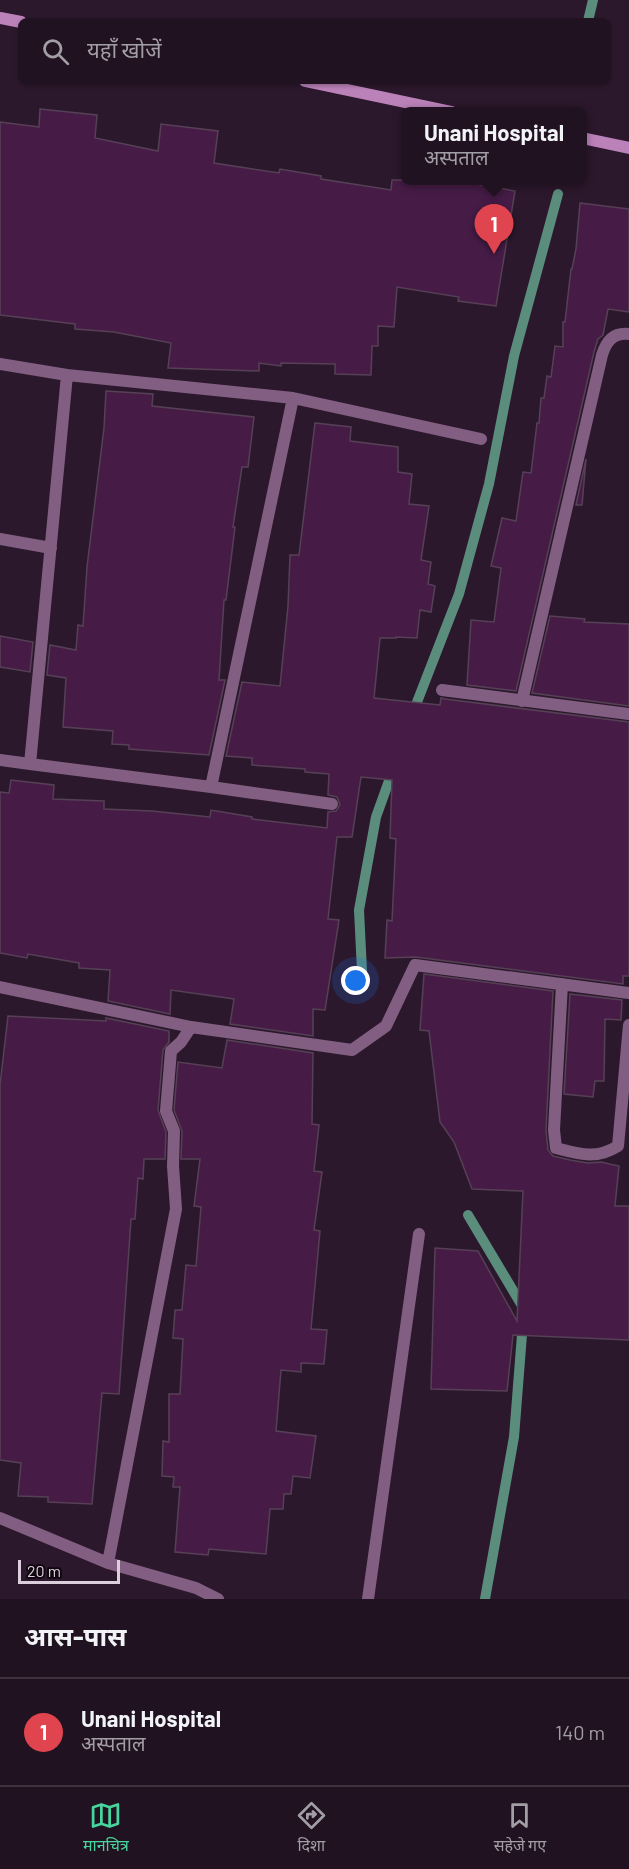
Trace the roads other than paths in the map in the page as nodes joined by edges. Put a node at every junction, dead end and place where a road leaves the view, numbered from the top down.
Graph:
1 (0, 18) edge
2 (18, 21) edge
3 (320, 84) edge
4 (432, 107) edge
5 (587, 139) edge
6 (629, 148) edge
7 (629, 334) edge
8 (0, 364) edge
9 (67, 375) junction
10 (294, 398) junction
11 (481, 439) dead end
12 (0, 539) edge
13 (51, 548) junction
14 (442, 690) dead end
15 (522, 701) junction
16 (629, 714) edge
17 (0, 760) edge
18 (30, 764) junction
19 (211, 787) junction
20 (332, 804) dead end
21 (562, 984) junction
22 (0, 987) edge
23 (629, 993) edge
24 (629, 1025) edge
25 (191, 1027) junction
26 (420, 1234) dead end
27 (0, 1518) edge
28 (108, 1563) junction
29 (193, 1594) edge
30 (218, 1599) edge
31 (368, 1599) edge

1 - 2 main road
3 - 4 main road
5 - 6 main road
7 - 15 street
8 - 9 street
9 - 10 street
9 - 13 street
10 - 11 street
10 - 19 street
12 - 13 street
13 - 18 street
14 - 15 street
15 - 16 street
17 - 18 street
18 - 19 street
19 - 20 street
21 - 23 street
21 - 24 street
21 - 25 street
22 - 25 street
25 - 28 street
26 - 31 street
27 - 28 street
28 - 29 street
29 - 30 street

